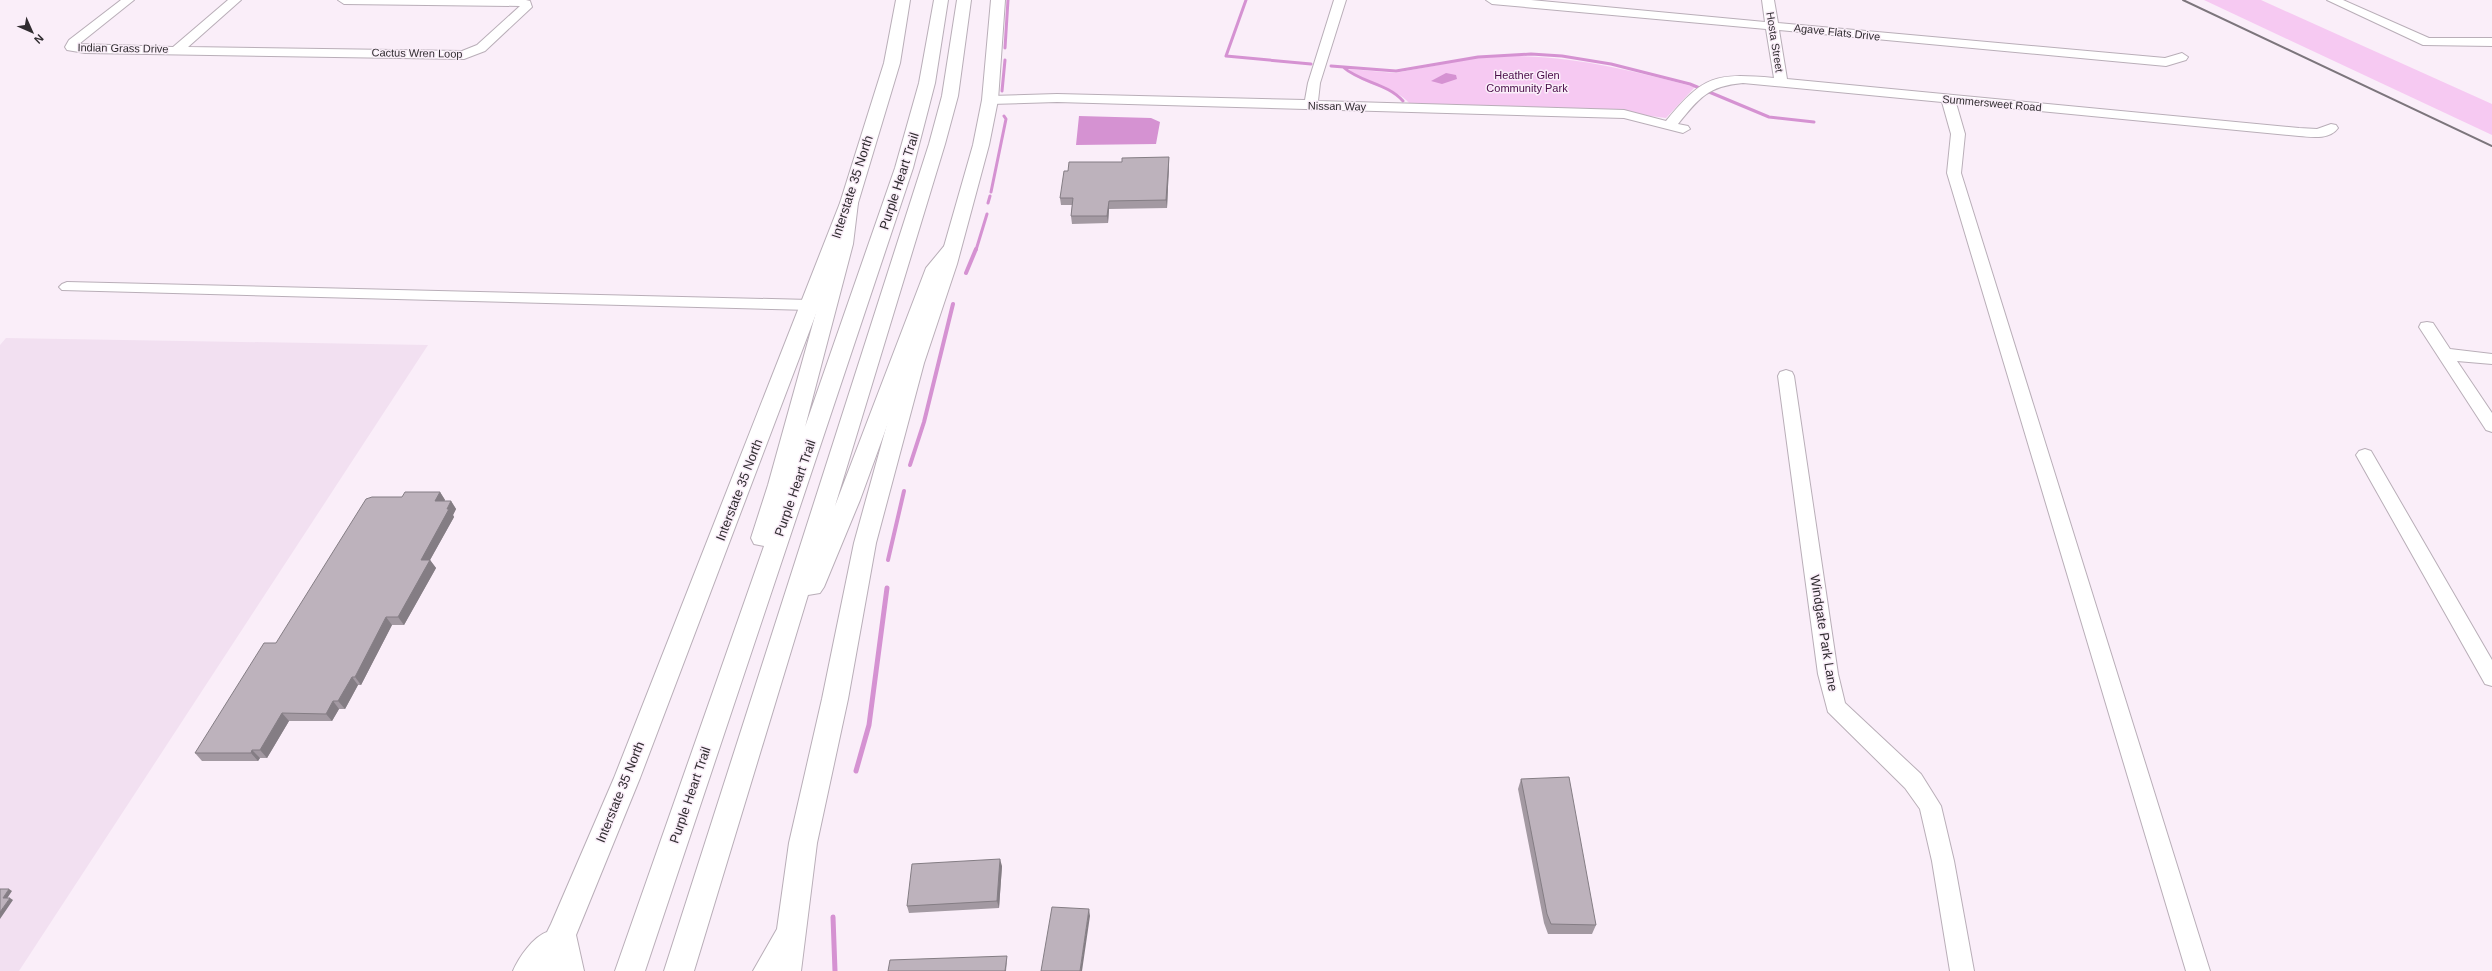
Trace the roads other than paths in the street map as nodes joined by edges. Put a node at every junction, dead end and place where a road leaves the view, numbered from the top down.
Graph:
1 (128, 0) edge
2 (235, 0) edge
3 (344, 0) edge
4 (903, 0) edge
5 (941, 0) edge
6 (964, 0) edge
7 (998, 0) edge
8 (1340, 0) edge
9 (1492, 0) edge
10 (1768, 0) edge
11 (2333, 0) edge
12 (1772, 25) junction
13 (2492, 42) edge
14 (178, 50) junction
15 (2182, 57) dead end
16 (1781, 84) junction
17 (1948, 99) junction
18 (990, 100) junction
19 (1311, 105) junction
20 (1677, 127) joint
21 (2331, 128) dead end
22 (849, 202) junction
23 (951, 249) junction
24 (67, 287) dead end
25 (810, 305) junction
26 (2427, 327) dead end
27 (2445, 354) junction
28 (2492, 359) edge
29 (1786, 376) dead end
30 (2492, 426) edge
31 (2365, 455) dead end
32 (2492, 678) edge
33 (740, 771) junction
34 (793, 926) junction
35 (561, 934) junction
36 (634, 959) edge
37 (528, 971) edge
38 (546, 971) edge
39 (569, 971) edge
40 (678, 971) edge
41 (768, 971) edge
42 (786, 971) edge
43 (797, 971) edge
44 (1962, 971) edge
45 (2198, 971) edge

1 - 14 street, Indian Grass Drive
2 - 14 street
3 - 14 street, Cactus Wren Loop
4 - 22 main road, Interstate 35 North
5 - 36 main road, Purple Heart Trail
6 - 33 main road, Purple Heart Trail
7 - 18 main road
8 - 19 street
9 - 12 street, Agave Flats Drive
10 - 12 street, Hosta Street
11 - 13 street
12 - 15 street, Agave Flats Drive
12 - 16 street, Hosta Street
16 - 17 street, Summersweet Road
16 - 20 street, Summersweet Road
17 - 21 street, Summersweet Road
17 - 45 street
18 - 19 street, Nissan Way
18 - 23 main road
19 - 20 street, Nissan Way
22 - 25 main road, Interstate 35 North
22 - 36 main road
23 - 33 main road
23 - 34 main road
24 - 25 street
25 - 35 main road, Interstate 35 North
26 - 27 street
27 - 28 street
27 - 30 street
29 - 44 street, Windgate Park Lane
31 - 32 street
33 - 40 main road, Purple Heart Trail
34 - 41 main road
34 - 42 main road
34 - 43 main road
35 - 37 main road
35 - 38 main road, Interstate 35 North
35 - 39 main road

